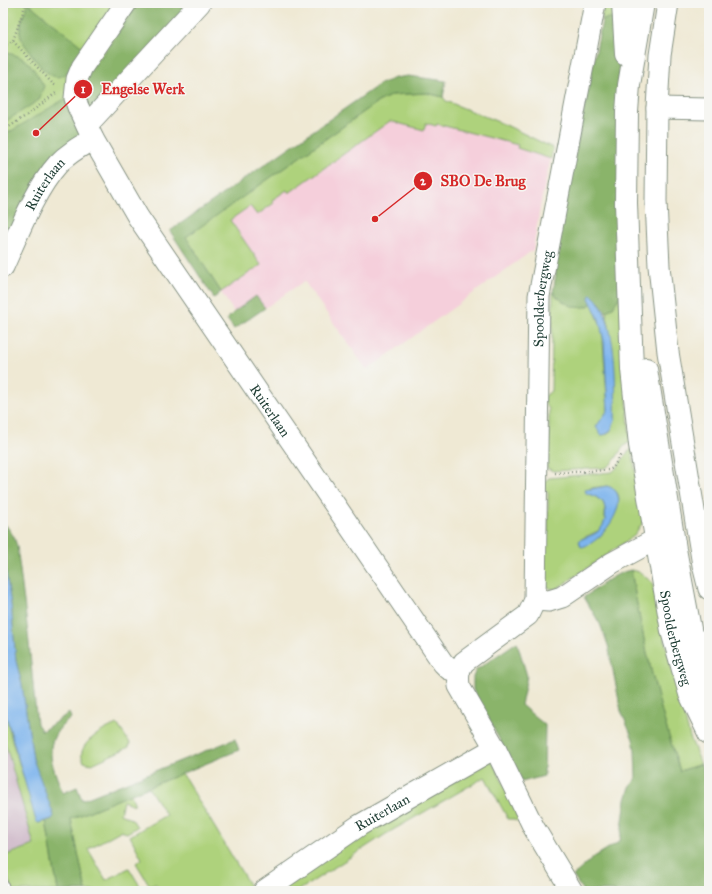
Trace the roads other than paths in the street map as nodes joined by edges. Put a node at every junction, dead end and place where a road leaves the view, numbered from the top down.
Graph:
1 (126, 3) edge
2 (200, 3) edge
3 (595, 3) edge
4 (623, 3) edge
5 (643, 3) edge
6 (668, 3) edge
7 (629, 85) junction
8 (657, 108) junction
9 (709, 109) edge
10 (90, 132) junction
11 (3, 267) edge
12 (630, 289) junction
13 (663, 534) junction
14 (709, 589) edge
15 (535, 600) junction
16 (701, 642) edge
17 (459, 672) junction
18 (709, 711) edge
19 (709, 732) edge
20 (495, 748) junction
21 (3, 885) edge
22 (271, 889) edge
23 (5, 891) edge
24 (572, 891) edge

1 - 10 street, Ruiterlaan
2 - 10 street
3 - 15 street, Spoolderbergweg
4 - 7 main road, Spoolderbergweg
5 - 7 main road, Spoolderbergweg
6 - 8 street
7 - 12 main road, Spoolderbergweg
8 - 9 street
8 - 14 street
10 - 11 street, Ruiterlaan
10 - 17 street, Ruiterlaan
12 - 13 main road, Spoolderbergweg
12 - 13 main road, Spoolderbergweg
13 - 15 street
13 - 16 main road, Spoolderbergweg
13 - 19 main road, Spoolderbergweg
15 - 17 street
16 - 18 main road, Spoolderbergweg
17 - 20 street
20 - 22 street, Ruiterlaan
20 - 24 street
21 - 23 lane

